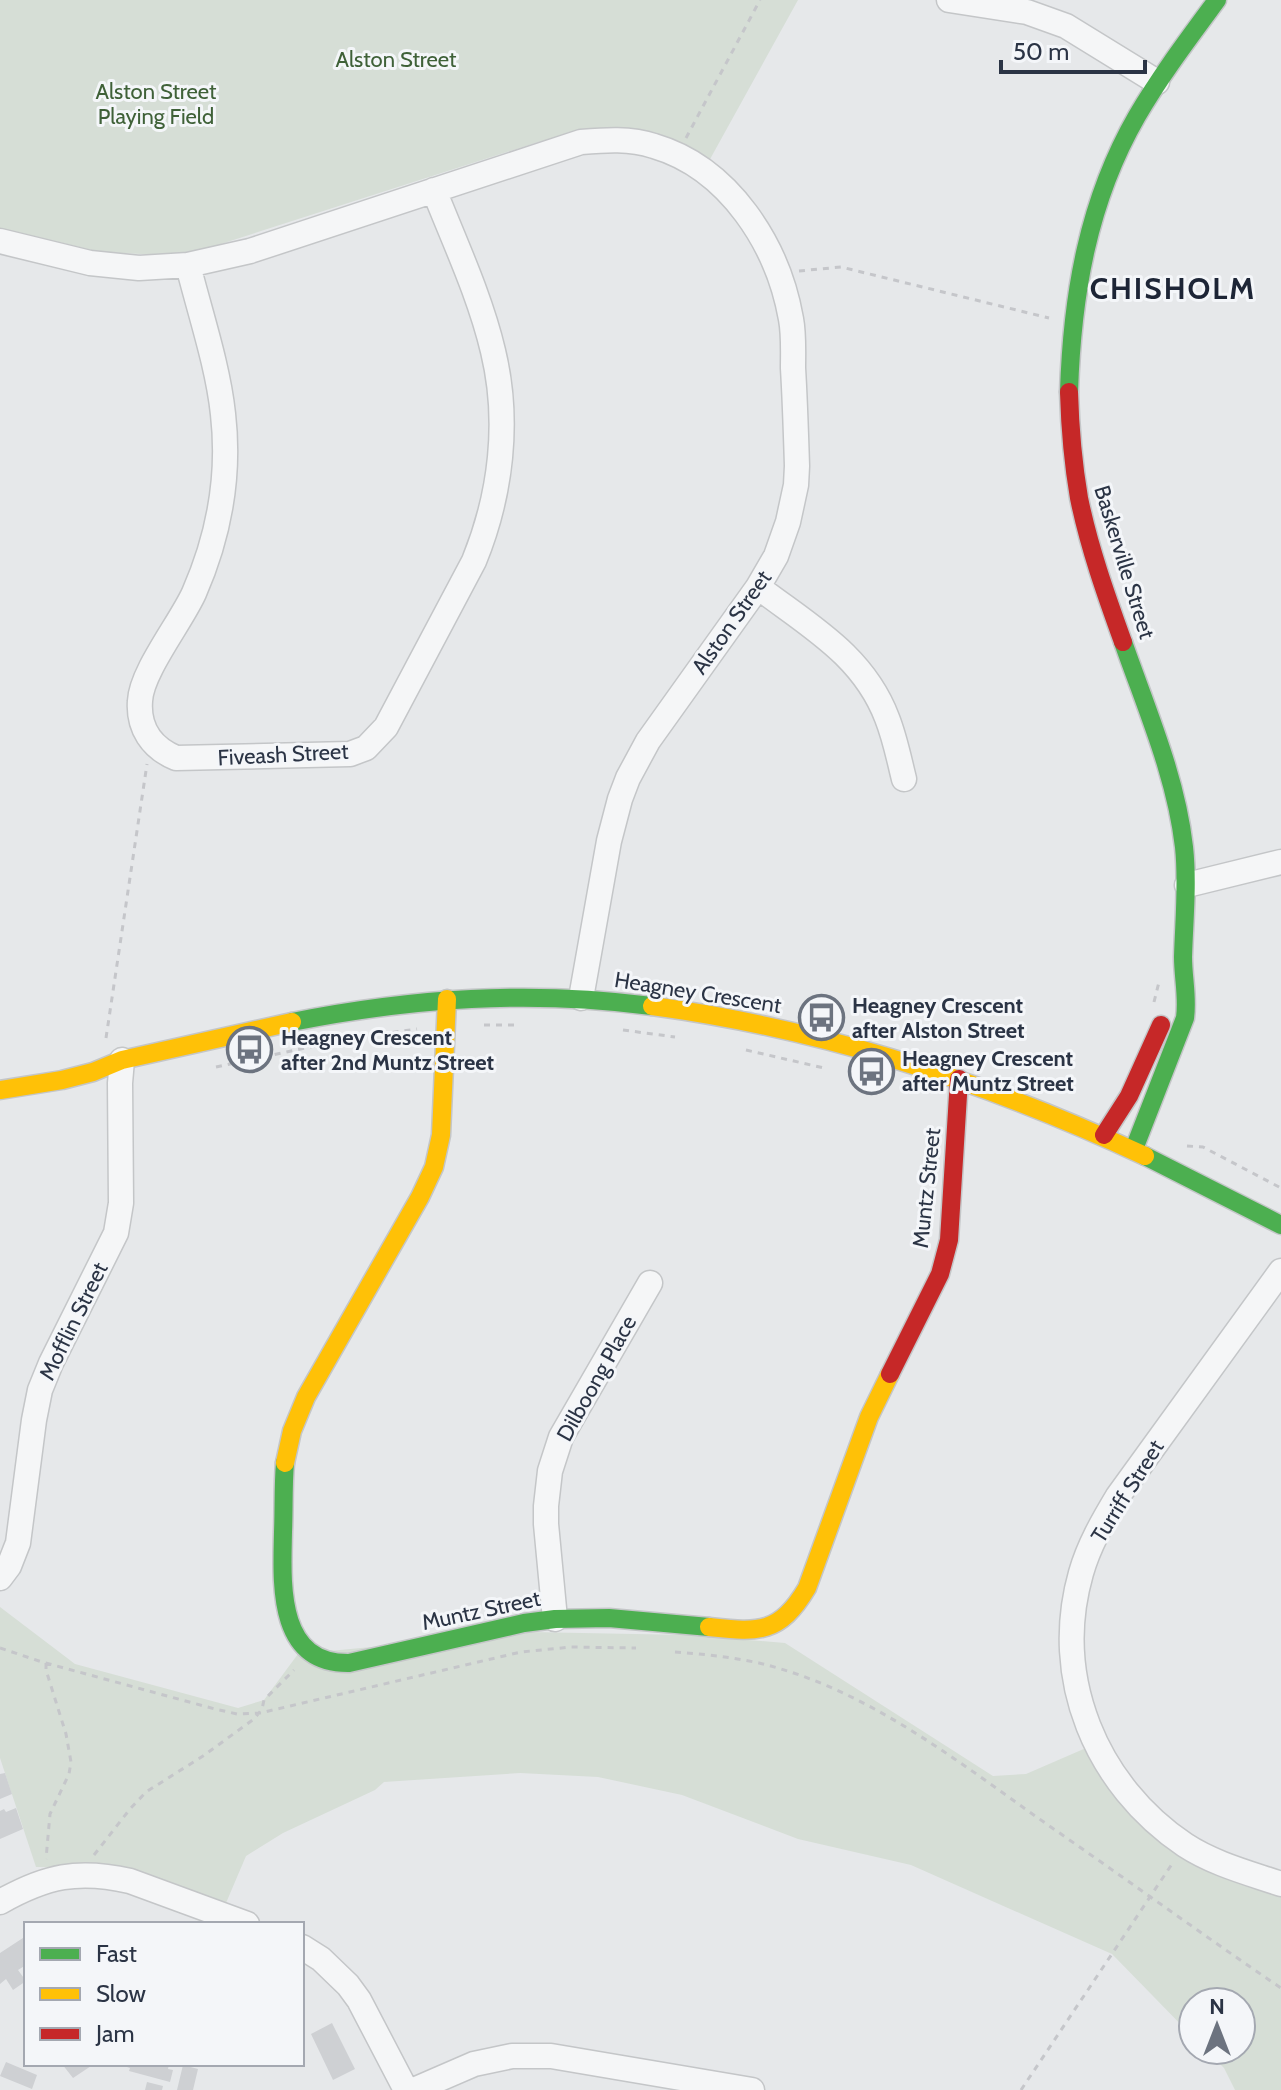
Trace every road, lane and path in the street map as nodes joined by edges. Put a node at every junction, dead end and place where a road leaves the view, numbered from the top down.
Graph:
1 (760, 0) edge
2 (949, 0) edge
3 (1217, 0) edge
4 (1157, 82) junction
5 (677, 156) junction
6 (434, 190) junction
7 (0, 241) edge
8 (188, 265) junction
9 (779, 276) junction
10 (1073, 323) junction
11 (758, 587) junction
12 (156, 747) junction
13 (904, 779) dead end
14 (1281, 862) edge
15 (1187, 885) junction
16 (1182, 974) junction
17 (581, 998) junction
18 (447, 999) junction
19 (446, 1024) junction
20 (516, 1025) dead end
21 (618, 1030) dead end
22 (677, 1037) dead end
23 (740, 1049) dead end
24 (114, 1053) junction
25 (216, 1067) dead end
26 (835, 1071) dead end
27 (0, 1073) edge
28 (38, 1076) junction
29 (959, 1079) junction
30 (0, 1090) edge
31 (1104, 1135) junction
32 (1181, 1146) dead end
33 (1134, 1149) junction
34 (1281, 1188) edge
35 (1281, 1225) edge
36 (1281, 1271) edge
37 (650, 1283) dead end
38 (0, 1578) edge
39 (555, 1619) junction
40 (0, 1648) edge
41 (647, 1649) dead end
42 (309, 1650) junction
43 (662, 1650) dead end
44 (46, 1663) junction
45 (260, 1713) junction
46 (1185, 1845) junction
47 (84, 1875) junction
48 (44, 1881) junction
49 (1281, 1884) edge
50 (1150, 1897) junction
51 (0, 1902) edge
52 (242, 1922) edge
53 (304, 1948) edge
54 (1281, 1988) edge
55 (406, 2090) edge
56 (414, 2090) edge
57 (752, 2090) edge
58 (1021, 2090) edge

1 - 5 path
2 - 4 street
3 - 4 street, Baskerville Street
4 - 10 street, Baskerville Street
5 - 6 street, Alston Street
5 - 9 street, Alston Street
6 - 8 street, Alston Street
6 - 12 street, Fiveash Street
7 - 8 street, Alston Street
8 - 12 street
9 - 10 path
9 - 11 street, Alston Street
10 - 15 street, Baskerville Street
11 - 13 street
11 - 17 street, Alston Street
12 - 24 path
14 - 15 street
15 - 16 street, Baskerville Street
16 - 31 street, Baskerville Street
16 - 33 street, Baskerville Street
17 - 18 street, Heagney Crescent
17 - 29 street, Heagney Crescent
18 - 19 street
18 - 24 street, Heagney Crescent
19 - 20 path
19 - 25 path
19 - 42 street
21 - 22 path
23 - 26 path
24 - 28 street, Heagney Crescent
24 - 38 street, Mofflin Street
27 - 28 street, Heagney Crescent
28 - 30 street, Heagney Crescent
29 - 31 street, Heagney Crescent
29 - 39 street, Muntz Street
31 - 33 street, Heagney Crescent
32 - 34 path
33 - 35 street, Heagney Crescent
36 - 46 street, Turriff Street
37 - 39 street, Dilboong Place
39 - 42 street, Muntz Street
40 - 44 path
41 - 45 path
42 - 45 path
43 - 50 path
44 - 45 path
44 - 48 path
45 - 47 path
46 - 49 street, Turriff Street
46 - 50 path
47 - 48 street
47 - 52 street
48 - 51 street
50 - 54 path
50 - 58 path
53 - 55 street
56 - 57 street

